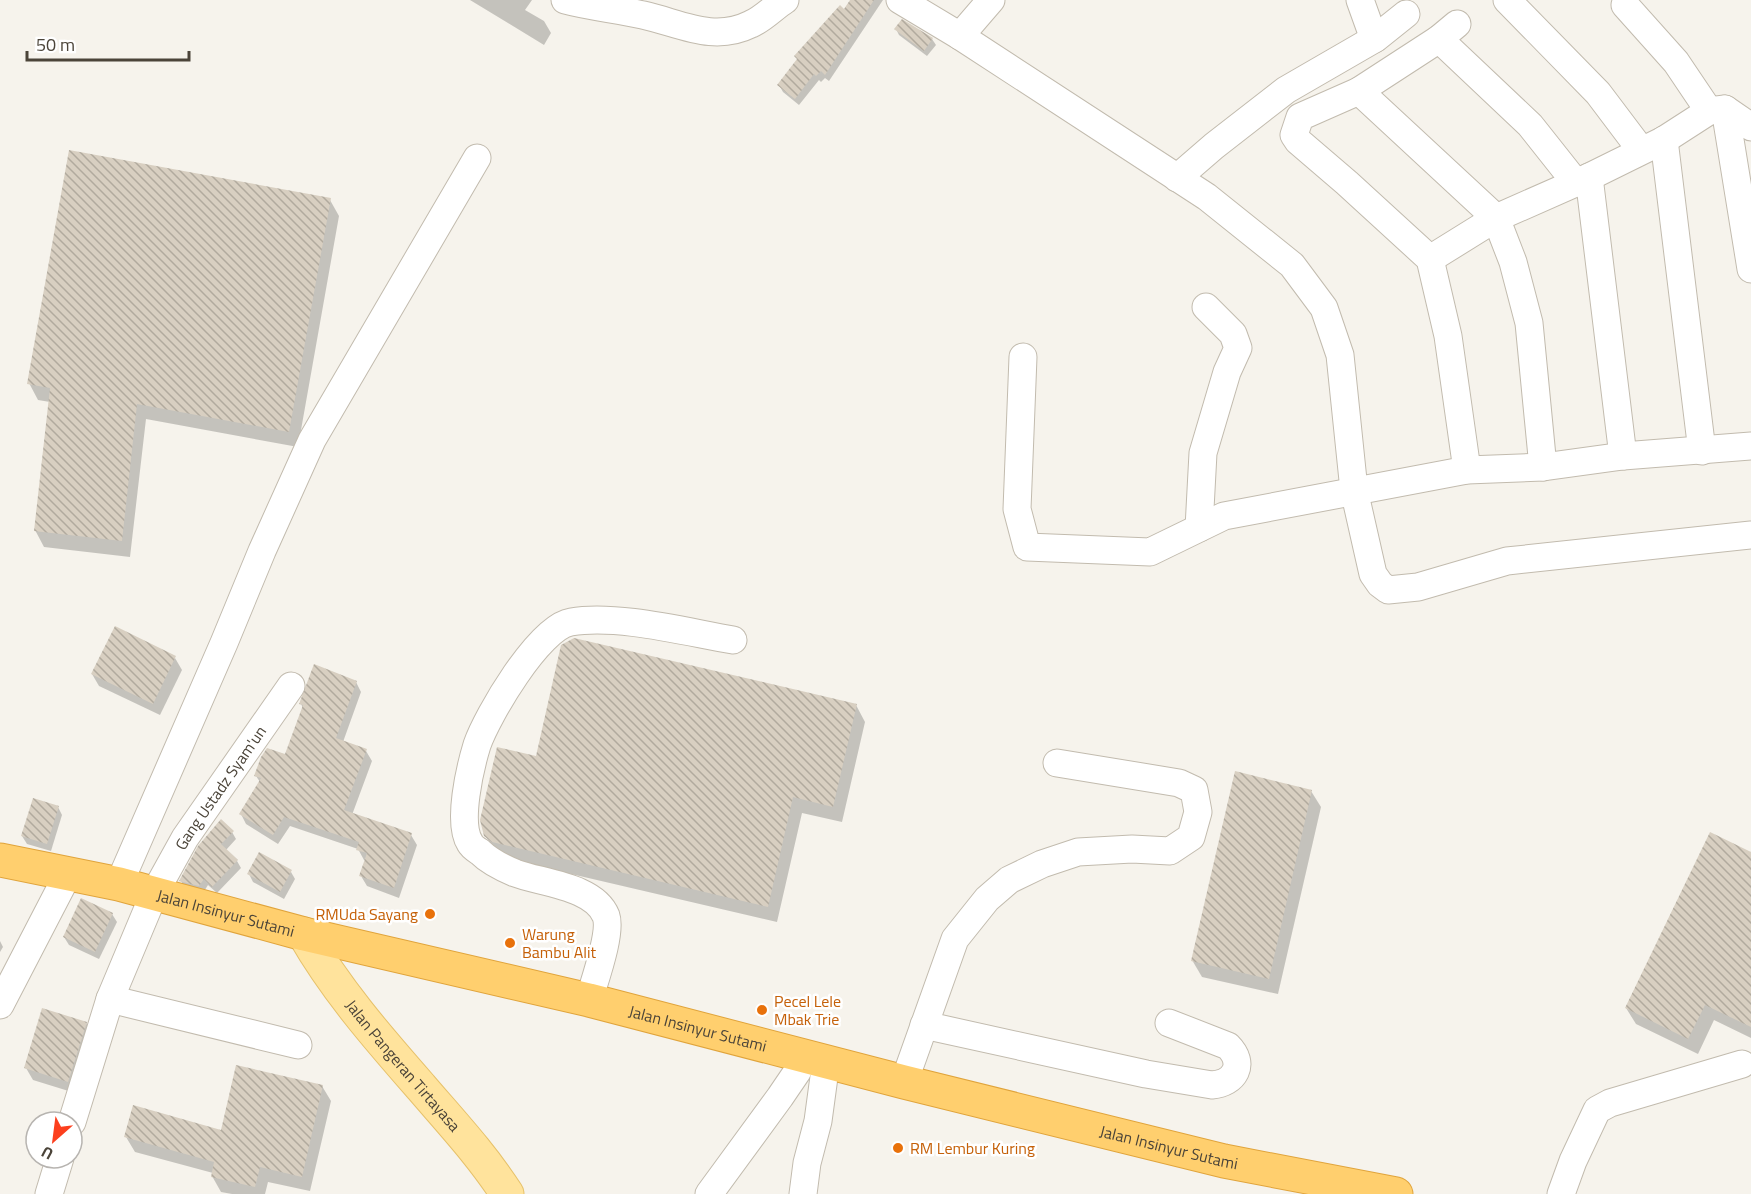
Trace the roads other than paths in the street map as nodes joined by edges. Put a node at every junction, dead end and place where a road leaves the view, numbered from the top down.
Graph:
1 (565, 0) edge
2 (785, 0) edge
3 (900, 0) edge
4 (990, 0) edge
5 (1360, 0) edge
6 (1507, 0) edge
7 (1625, 5) dead end
8 (1406, 14) dead end
9 (960, 36) junction
10 (1374, 39) junction
11 (1359, 90) junction
12 (1717, 110) junction
13 (1751, 127) edge
14 (1652, 145) junction
15 (477, 158) dead end
16 (1177, 178) junction
17 (1583, 180) junction
18 (1496, 218) junction
19 (1430, 260) junction
20 (1751, 269) edge
21 (1206, 307) dead end
22 (1023, 357) dead end
23 (1751, 446) edge
24 (1702, 452) junction
25 (1623, 456) junction
26 (1543, 467) junction
27 (1467, 470) junction
28 (1354, 490) junction
29 (1199, 528) junction
30 (1751, 535) edge
31 (733, 640) dead end
32 (291, 686) dead end
33 (1057, 763) dead end
34 (0, 860) edge
35 (68, 874) junction
36 (118, 884) junction
37 (153, 894) junction
38 (304, 934) junction
39 (110, 999) junction
40 (588, 1000) junction
41 (0, 1005) edge
42 (1169, 1023) dead end
43 (924, 1025) junction
44 (298, 1046) dead end
45 (815, 1059) junction
46 (1742, 1064) dead end
47 (904, 1082) junction
48 (76, 1110) edge
49 (56, 1170) edge
50 (49, 1194) edge
51 (507, 1194) edge
52 (709, 1194) edge
53 (804, 1194) edge
54 (1396, 1194) edge
55 (1561, 1194) edge

1 - 2 street
3 - 9 street
4 - 9 street
5 - 10 street
6 - 14 street
7 - 12 street
8 - 10 street
9 - 16 street
10 - 16 street
11 - 17 street
11 - 18 street
11 - 19 street
12 - 13 street
12 - 14 street
12 - 20 street
14 - 17 street
14 - 24 street
15 - 36 street
16 - 28 street
17 - 18 street
17 - 25 street
18 - 19 street
18 - 26 street
19 - 27 street
21 - 29 street
22 - 29 street
23 - 24 street
24 - 25 street
25 - 26 street
26 - 27 street
27 - 28 street
28 - 29 street
28 - 30 street
31 - 40 street
32 - 37 street, Gang Ustadz Syam'un
33 - 43 street
34 - 35 highway, Jalan Insinyur Sutami
35 - 36 highway, Jalan Insinyur Sutami
35 - 41 street
36 - 37 highway, Jalan Insinyur Sutami
37 - 38 highway, Jalan Insinyur Sutami
37 - 39 street, Gang Ustadz Syam'un
38 - 40 highway, Jalan Insinyur Sutami
38 - 51 main road, Jalan Pangeran Tirtayasa
39 - 44 street
39 - 48 street, Gang Ustadz Syam'un
40 - 45 highway, Jalan Insinyur Sutami
42 - 43 street
43 - 47 street
45 - 47 highway, Jalan Insinyur Sutami
45 - 52 street
45 - 53 street
46 - 55 street
47 - 54 highway, Jalan Insinyur Sutami
49 - 50 street

